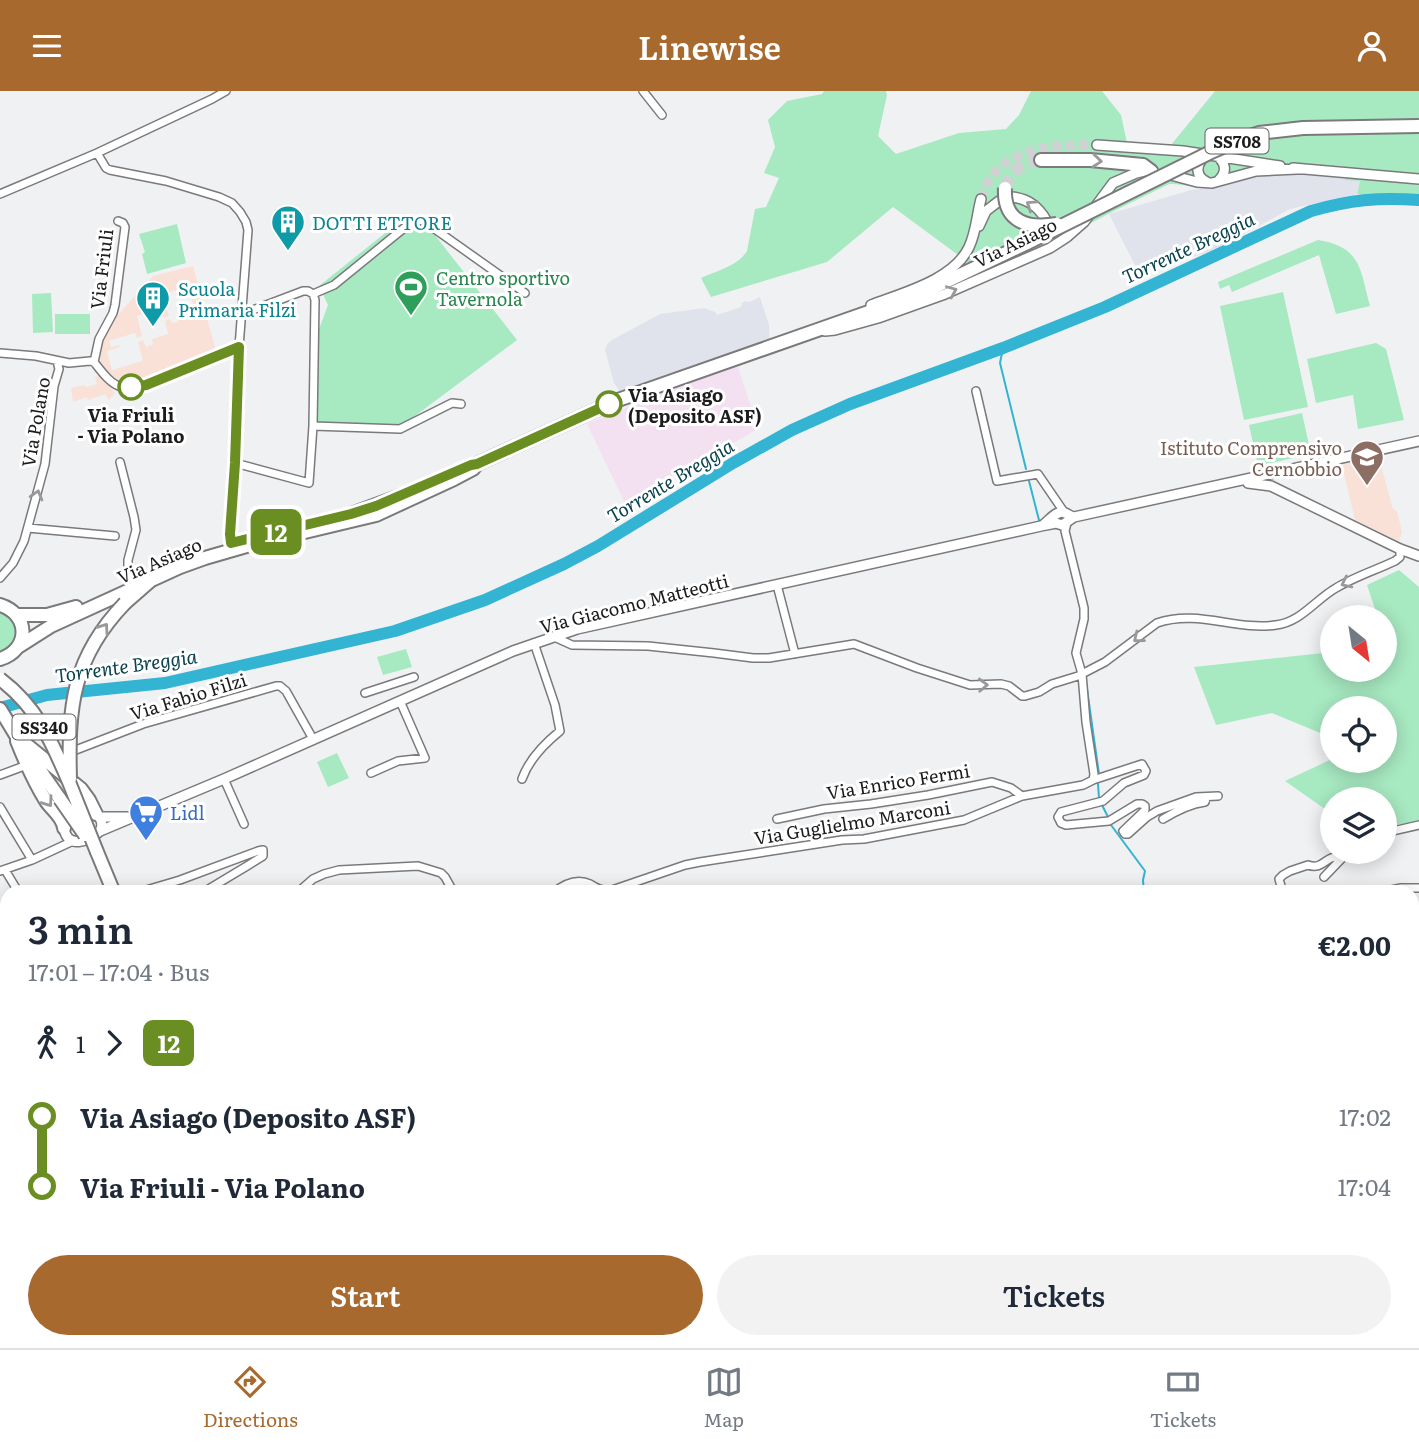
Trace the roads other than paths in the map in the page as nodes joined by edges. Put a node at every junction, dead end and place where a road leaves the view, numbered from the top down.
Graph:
1 (226, 91) edge
2 (643, 91) edge
3 (662, 115) dead end
4 (1419, 126) edge
5 (1097, 145) tunnel mouth
6 (97, 153) junction
7 (1213, 156) junction
8 (1041, 160) tunnel mouth
9 (1297, 169) junction
10 (1151, 171) junction
11 (1419, 179) edge
12 (1219, 180) junction
13 (1209, 183) junction
14 (1008, 193) joint
15 (0, 194) edge
16 (981, 199) tunnel mouth
17 (999, 201) dead end
18 (1046, 220) dead end
19 (118, 221) dead end
20 (1071, 221) junction
21 (970, 246) junction
22 (1041, 247) dead end
23 (1030, 257) junction
24 (525, 293) dead end
25 (313, 294) junction
26 (242, 314) junction
27 (816, 331) junction
28 (239, 347) junction
29 (0, 353) edge
30 (57, 361) junction
31 (94, 362) junction
32 (976, 391) dead end
33 (461, 404) dead end
34 (313, 426) junction
35 (1419, 442) edge
36 (120, 462) dead end
37 (235, 463) junction
38 (1266, 479) junction
39 (1063, 519) junction
40 (28, 528) junction
41 (115, 536) dead end
42 (228, 547) junction
43 (1400, 549) junction
44 (1418, 556) edge
45 (0, 578) edge
46 (149, 582) junction
47 (135, 585) junction
48 (777, 585) junction
49 (0, 605) edge
50 (17, 615) junction
51 (552, 636) junction
52 (534, 643) junction
53 (18, 647) junction
54 (795, 654) junction
55 (0, 659) edge
56 (1082, 674) junction
57 (414, 677) dead end
58 (0, 679) edge
59 (399, 682) junction
60 (365, 693) dead end
61 (402, 700) junction
62 (0, 709) edge
63 (12, 730) junction
64 (313, 739) junction
65 (46, 762) junction
66 (27, 765) junction
67 (371, 773) dead end
68 (0, 775) edge
69 (224, 779) junction
70 (522, 779) dead end
71 (1093, 780) junction
72 (71, 787) junction
73 (1022, 796) junction
74 (1218, 796) dead end
75 (1206, 798) junction
76 (0, 807) edge
77 (97, 815) junction
78 (135, 816) junction
79 (777, 819) dead end
80 (1163, 819) dead end
81 (244, 824) dead end
82 (1419, 825) edge
83 (1397, 830) edge
84 (100, 831) junction
85 (68, 835) junction
86 (97, 852) junction
87 (32, 860) junction
88 (1322, 864) edge
89 (1338, 864) edge
90 (2, 871) edge
91 (1324, 877) dead end
92 (13, 885) edge
93 (111, 885) edge
94 (163, 885) edge
95 (215, 885) edge
96 (306, 885) edge
97 (450, 885) edge
98 (566, 885) edge
99 (590, 885) edge
100 (627, 885) edge
101 (1281, 885) edge

1 - 6 street
2 - 3 street
4 - 20 main road, SS708, bridge
5 - 7 street, SS708
6 - 15 street
6 - 26 street
7 - 9 street, SS708
7 - 12 street, SS708
7 - 13 street, SS708
8 -> 10 main road, SS708
9 - 11 street, SS708
9 - 12 street, SS708
10 - 13 street, SS708
10 - 23 street, Via Asiago
12 - 13 street, SS708
18 -> 14 street, SS708
14 - 20 main road, SS708, bridge
16 - 21 street, Via Asiago
17 - 21 street
19 - 31 street, Via Friuli
20 - 27 main road, SS708, bridge
21 - 27 street, Via Asiago
22 - 23 street
27 -> 23 street, Via Asiago
24 - 25 street
25 - 26 street
25 - 34 street
26 - 28 street
27 - 42 main road, Via Asiago
28 - 31 street
28 - 37 street
29 - 30 street, Via Polano
30 - 31 street
40 -> 30 street, Via Polano
32 - 39 street
33 - 34 street
34 - 37 street
35 - 38 street
36 - 47 street
37 - 42 street
38 - 39 street
38 - 43 street
39 - 48 street, Via Giacomo Matteotti
39 - 56 street
40 - 41 street
40 - 45 street, Via Polano
42 - 46 main road, Via Asiago
42 - 47 main road, Via Asiago
43 - 44 street
43 -> 56 street
46 - 47 main road, Via Asiago
72 -> 46 main road, SS340, bridge
47 - 50 main road, Via Asiago
47 - 53 main road, Via Asiago
48 - 51 street, Via Giacomo Matteotti
48 - 54 street
49 - 50 main road
50 - 53 main road
51 - 52 street, Via Giacomo Matteotti
51 - 54 street
52 - 61 street, Via Giacomo Matteotti
52 - 70 street
53 - 55 main road, Via Asiago
54 -> 56 street
56 - 71 street
57 - 59 street
58 - 72 main road, SS340, bridge
59 - 60 street
59 - 61 street
61 - 64 street, Via Giacomo Matteotti
61 - 67 street
62 - 63 main road
63 - 65 main road
63 - 66 main road
63 - 86 main road, bridge
64 - 65 street, Via Fabio Filzi
64 - 69 street, Via Giacomo Matteotti
65 - 77 main road
66 - 68 street
66 -> 85 main road
69 - 78 street, Via Giacomo Matteotti
69 - 81 street
71 - 73 street, Via Guglielmo Marconi
71 - 75 street, Via Guglielmo Marconi
72 - 86 main road, SS340, bridge
73 - 79 street, Via Enrico Fermi
73 - 100 street, Via Guglielmo Marconi
74 - 75 street
75 - 80 street
76 - 87 street
77 - 78 street, Via Giacomo Matteotti
77 - 84 street
77 - 85 street
78 - 84 street, Via Giacomo Matteotti
82 - 83 street
84 - 85 street
85 - 87 street
86 - 93 main road, SS340
87 - 90 street
88 - 101 street
89 - 91 street
90 - 92 street
94 - 95 street
96 - 97 street
98 - 99 street, Via Guglielmo Marconi

